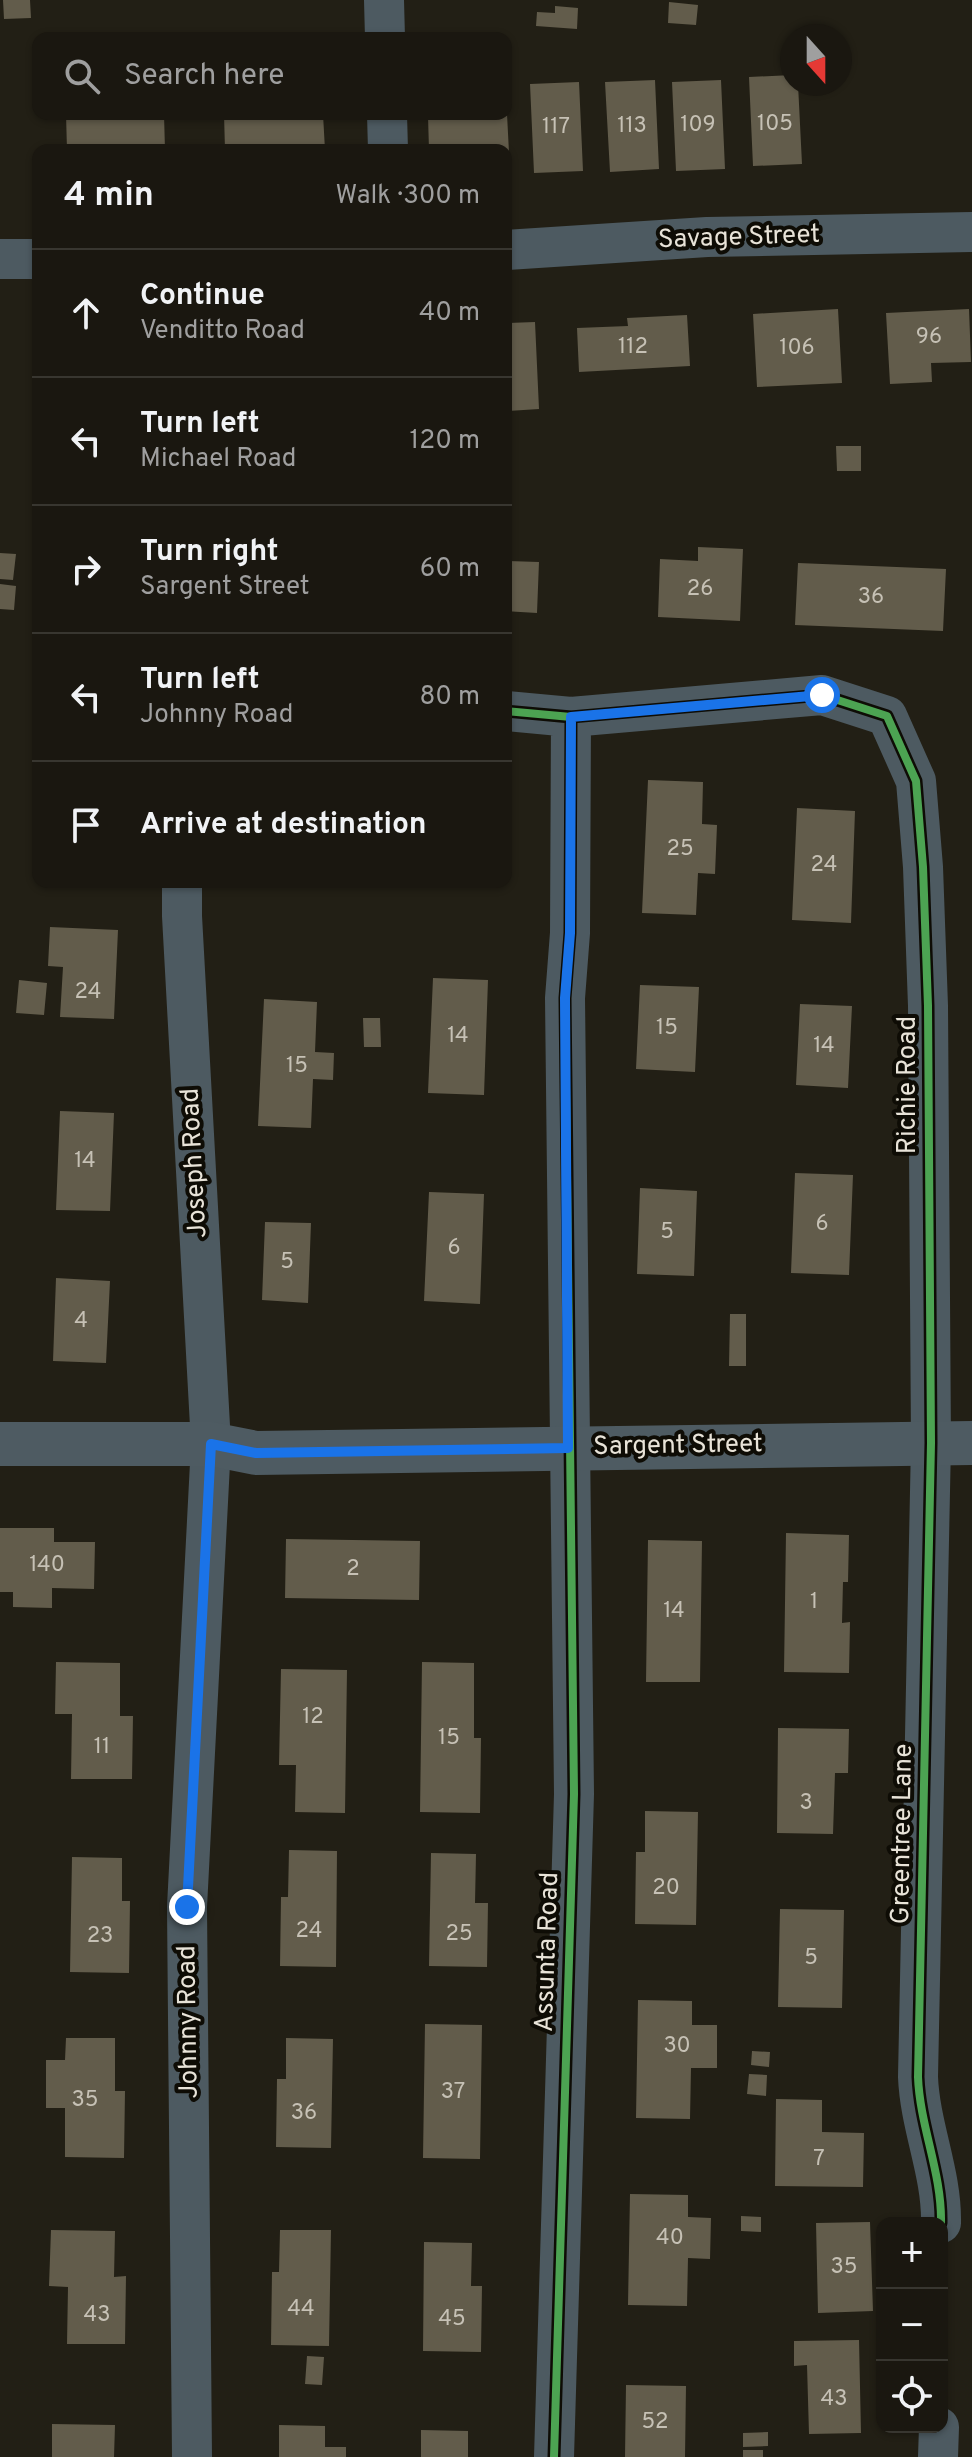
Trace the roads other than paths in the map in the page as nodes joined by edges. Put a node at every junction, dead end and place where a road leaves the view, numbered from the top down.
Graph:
1 (384, 0) edge
2 (385, 32) edge
3 (387, 120) edge
4 (388, 144) edge
5 (972, 232) edge
6 (512, 250) edge
7 (0, 259) edge
8 (32, 259) edge
9 (512, 712) edge
10 (571, 717) junction
11 (182, 888) edge
12 (952, 1443) edge
13 (0, 1444) edge
14 (211, 1444) junction
15 (568, 1448) junction
16 (941, 2217) edge
17 (939, 2433) edge
18 (192, 2457) edge
19 (554, 2457) edge
20 (938, 2457) edge

1 - 2 street
3 - 4 street
5 - 6 street, Savage Street
7 - 8 street
9 - 10 street
10 - 12 street, Richie Road
10 - 15 street, Assunta Road
11 - 14 street, Joseph Road
12 - 15 street, Sargent Street
12 - 16 street, Greentree Lane
13 - 14 street, Sargent Street
14 - 15 street, Sargent Street
14 - 18 street, Johnny Road
15 - 19 street, Assunta Road
17 - 20 street

